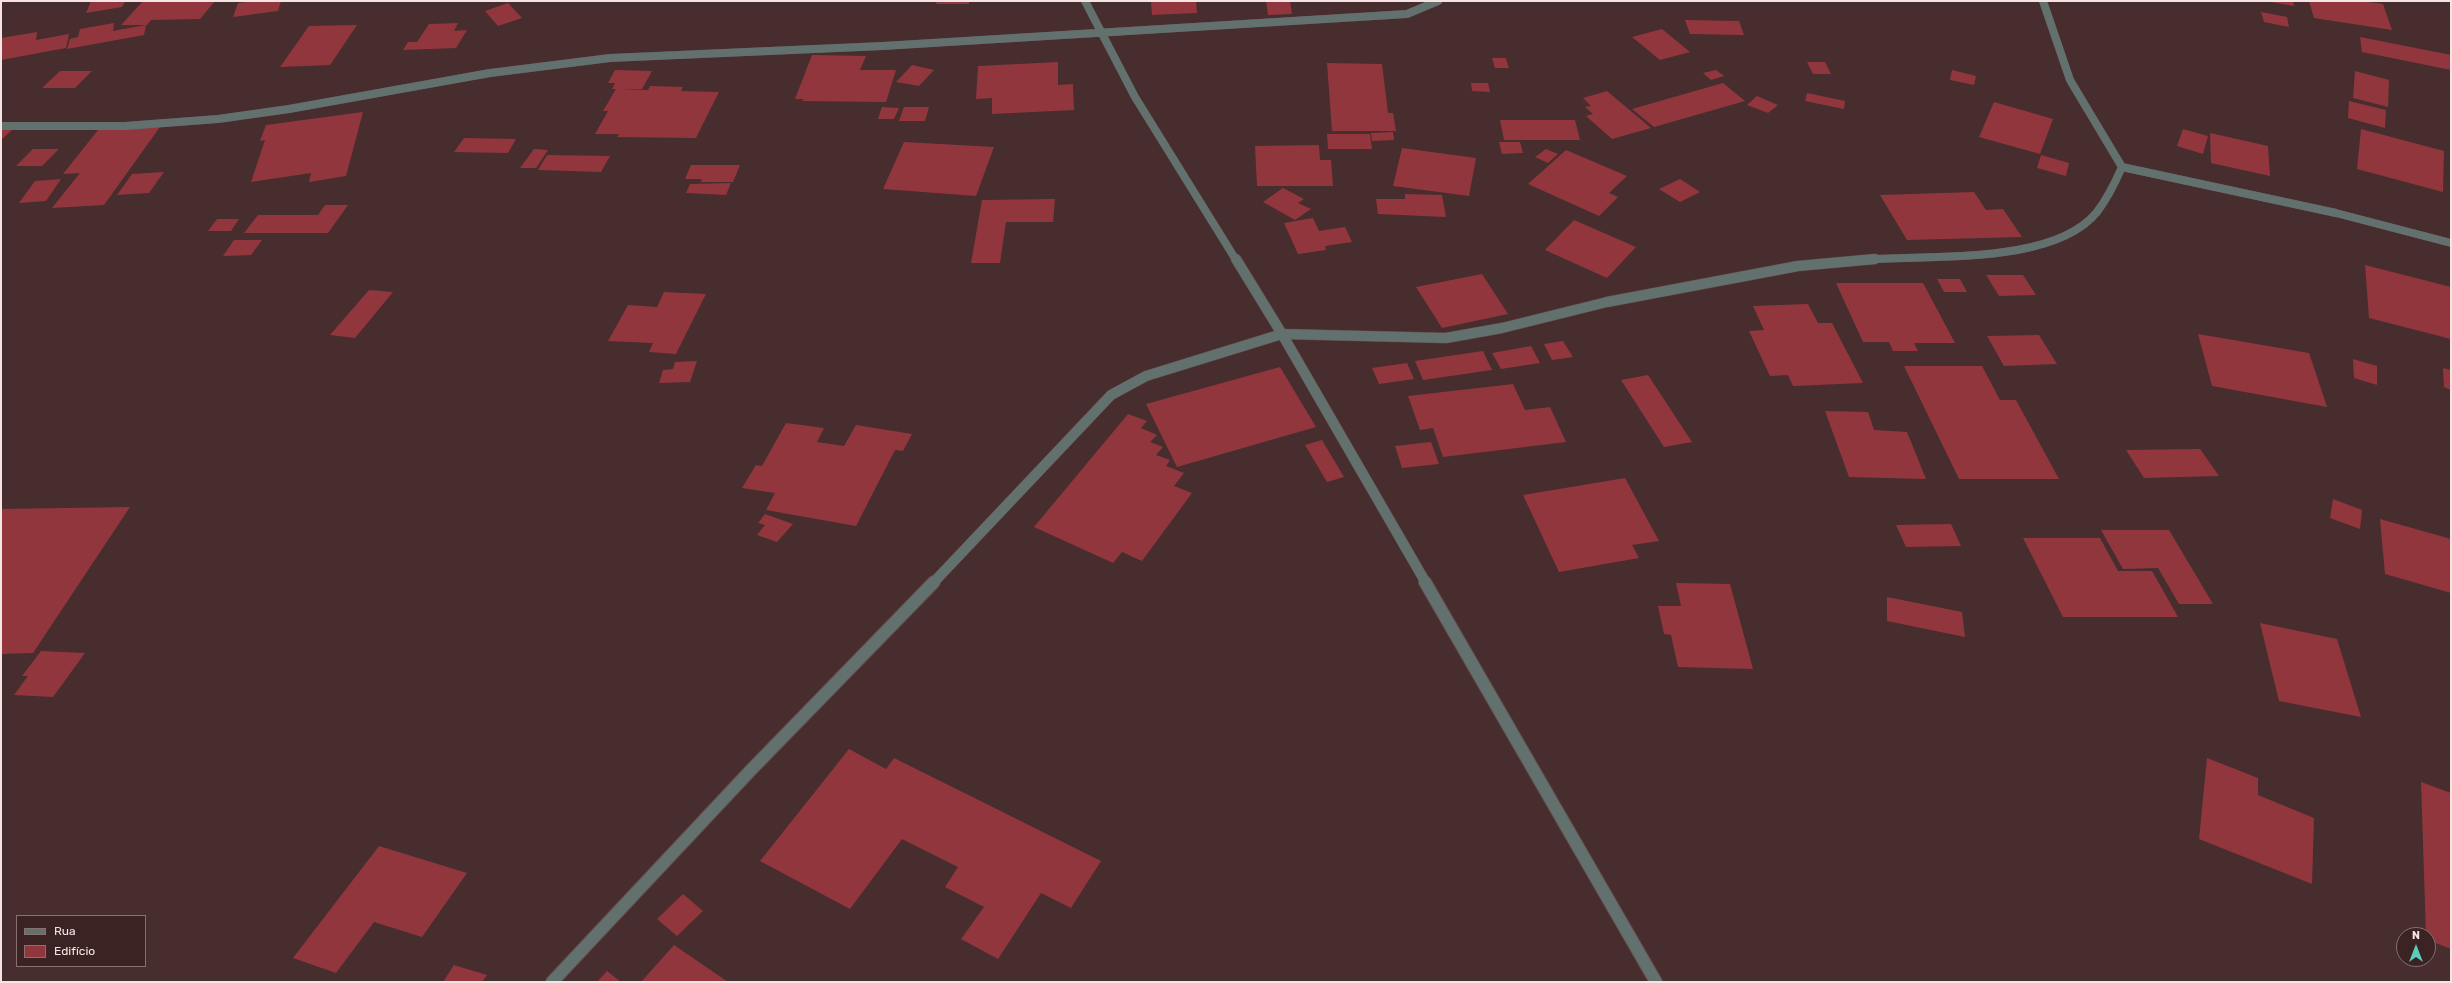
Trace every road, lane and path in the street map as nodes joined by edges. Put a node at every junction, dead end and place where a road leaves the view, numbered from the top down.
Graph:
1 (1085, 1) edge
2 (1438, 1) edge
3 (2044, 1) edge
4 (1101, 32) junction
5 (1, 126) edge
6 (2122, 167) junction
7 (2451, 243) edge
8 (1282, 334) junction
9 (552, 982) edge
10 (1656, 982) edge

1 - 4 street
2 - 4 street
3 - 6 street
4 - 5 street
4 - 8 street
6 - 7 street
6 - 8 street
8 - 9 street
8 - 10 street

